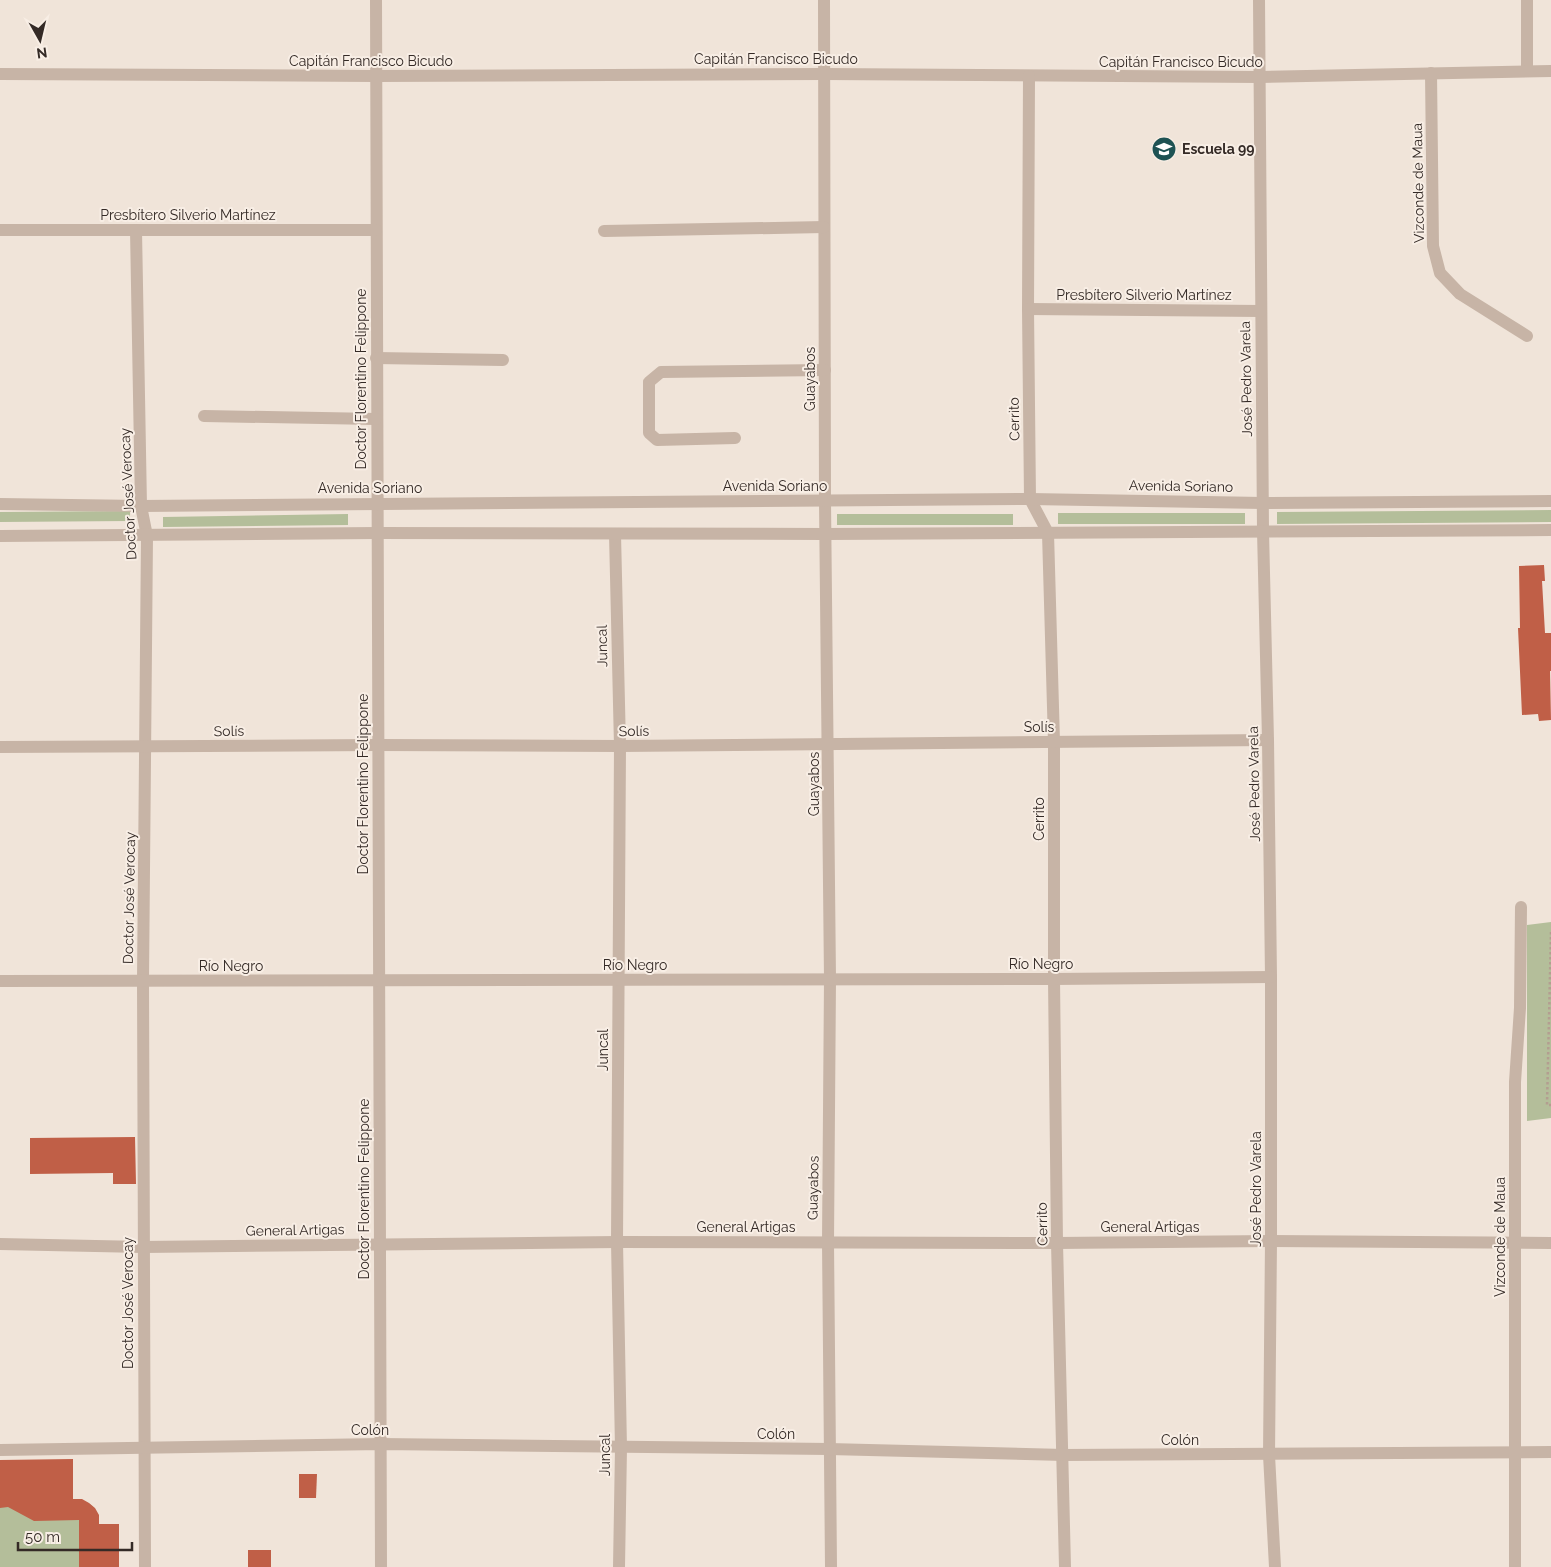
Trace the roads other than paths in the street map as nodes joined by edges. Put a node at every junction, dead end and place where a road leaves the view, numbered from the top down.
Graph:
1 (376, 0) edge
2 (824, 0) edge
3 (1259, 0) edge
4 (1527, 0) edge
5 (1527, 71) junction
6 (1551, 71) edge
7 (1431, 73) junction
8 (0, 74) edge
9 (824, 74) junction
10 (375, 76) junction
11 (1029, 76) junction
12 (1258, 77) junction
13 (824, 227) junction
14 (0, 230) edge
15 (136, 230) junction
16 (376, 230) junction
17 (604, 231) dead end
18 (1028, 309) junction
19 (1261, 311) junction
20 (1526, 336) dead end
21 (376, 358) junction
22 (503, 360) dead end
23 (825, 370) junction
24 (204, 416) dead end
25 (376, 419) junction
26 (735, 438) dead end
27 (1030, 499) junction
28 (825, 501) junction
29 (1551, 501) edge
30 (377, 503) junction
31 (1263, 503) junction
32 (0, 504) edge
33 (141, 506) junction
34 (1551, 530) edge
35 (1263, 531) junction
36 (377, 533) junction
37 (1048, 533) junction
38 (615, 534) junction
39 (826, 534) junction
40 (0, 536) edge
41 (147, 536) junction
42 (1268, 740) junction
43 (1054, 742) junction
44 (829, 743) junction
45 (378, 745) junction
46 (620, 746) junction
47 (0, 747) edge
48 (146, 747) junction
49 (1521, 907) dead end
50 (1271, 977) junction
51 (830, 979) junction
52 (1054, 979) junction
53 (618, 980) junction
54 (378, 981) junction
55 (0, 982) edge
56 (142, 982) junction
57 (1271, 1241) junction
58 (617, 1242) junction
59 (828, 1242) junction
60 (1057, 1243) junction
61 (1516, 1243) junction
62 (0, 1244) edge
63 (379, 1244) junction
64 (1551, 1244) edge
65 (143, 1247) junction
66 (381, 1444) junction
67 (620, 1448) junction
68 (143, 1449) junction
69 (829, 1449) junction
70 (0, 1450) edge
71 (1514, 1452) junction
72 (1551, 1452) edge
73 (1064, 1455) junction
74 (1269, 1455) junction
75 (145, 1567) edge
76 (381, 1567) edge
77 (619, 1567) edge
78 (831, 1567) edge
79 (1065, 1567) edge
80 (1275, 1567) edge
81 (1514, 1567) edge

1 - 10 street, Doctor Florentino Felippone
2 - 9 street, Guayabos
3 - 12 street, José Pedro Varela
4 - 5 street
5 - 6 street, Capitán Francisco Bicudo
5 - 7 street, Capitán Francisco Bicudo
7 - 12 street, Capitán Francisco Bicudo
7 - 20 street, Vizconde de Maua
8 - 10 street, Capitán Francisco Bicudo
9 - 10 street, Capitán Francisco Bicudo
9 - 11 street, Capitán Francisco Bicudo
9 - 13 street, Guayabos
10 - 16 street, Doctor Florentino Felippone
11 - 12 street, Capitán Francisco Bicudo
11 - 18 street, Cerrito
12 - 19 street, José Pedro Varela
13 - 17 street
13 - 23 street, Guayabos
14 - 15 street, Presbítero Silverio Martínez
15 - 16 street, Presbítero Silverio Martínez
15 - 33 street, Doctor José Verocay
16 - 21 street, Doctor Florentino Felippone
18 - 19 street, Presbítero Silverio Martínez
18 - 27 street, Cerrito
19 - 31 street, José Pedro Varela
21 - 22 street
21 - 25 street, Doctor Florentino Felippone
23 - 26 street
23 - 28 street, Guayabos
24 - 25 street
25 - 30 street, Doctor Florentino Felippone
27 - 28 street, Avenida Soriano
27 - 31 street, Avenida Soriano
27 - 37 street, Cerrito
28 - 30 street, Avenida Soriano
28 - 39 street, Guayabos
29 - 31 street, Avenida Soriano
30 - 33 street, Avenida Soriano
30 - 36 street, Doctor Florentino Felippone
31 - 35 street, José Pedro Varela
32 - 33 street, Avenida Soriano
33 - 41 street, Doctor José Verocay
34 - 35 street
35 - 37 street
35 - 42 street, José Pedro Varela
36 - 38 street
36 - 41 street
36 - 45 street, Doctor Florentino Felippone
37 - 39 street
37 - 43 street, Cerrito
38 - 39 street
38 - 46 street, Juncal
39 - 44 street, Guayabos
40 - 41 street
41 - 48 street, Doctor José Verocay
42 - 43 street, Solís
42 - 50 street, José Pedro Varela
43 - 44 street, Solís
43 - 52 street, Cerrito
44 - 46 street, Solís
44 - 51 street, Guayabos
45 - 46 street, Solís
45 - 48 street, Solís
45 - 54 street, Doctor Florentino Felippone
46 - 53 street, Juncal
47 - 48 street, Solís
48 - 56 street, Doctor José Verocay
49 - 61 street, Vizconde de Maua
50 - 52 street, Río Negro
50 - 57 street, José Pedro Varela
51 - 52 street, Río Negro
51 - 53 street, Río Negro
51 - 59 street, Guayabos
52 - 60 street, Cerrito
53 - 54 street, Río Negro
53 - 58 street, Juncal
54 - 56 street, Río Negro
54 - 63 street, Doctor Florentino Felippone
55 - 56 street, Río Negro
56 - 65 street, Doctor José Verocay
57 - 60 street, General Artigas
57 - 61 street, General Artigas
57 - 74 street, José Pedro Varela
58 - 59 street, General Artigas
58 - 63 street, General Artigas
58 - 67 street, Juncal
59 - 60 street, General Artigas
59 - 69 street, Guayabos
60 - 73 street, Cerrito
61 - 64 street, General Artigas
61 - 71 street, Vizconde de Maua
62 - 65 street, General Artigas
63 - 65 street, General Artigas
63 - 66 street, Doctor Florentino Felippone
65 - 68 street, Doctor José Verocay
66 - 67 street, Colón
66 - 68 street, Colón
66 - 76 street, Doctor Florentino Felippone
67 - 69 street, Colón
67 - 77 street, Juncal
68 - 70 street, Colón
68 - 75 street, Doctor José Verocay
69 - 73 street, Colón
69 - 78 street, Guayabos
71 - 72 street, Colón
71 - 74 street, Colón
71 - 81 street, Vizconde de Maua
73 - 74 street, Colón
73 - 79 street, Cerrito
74 - 80 street, José Pedro Varela

